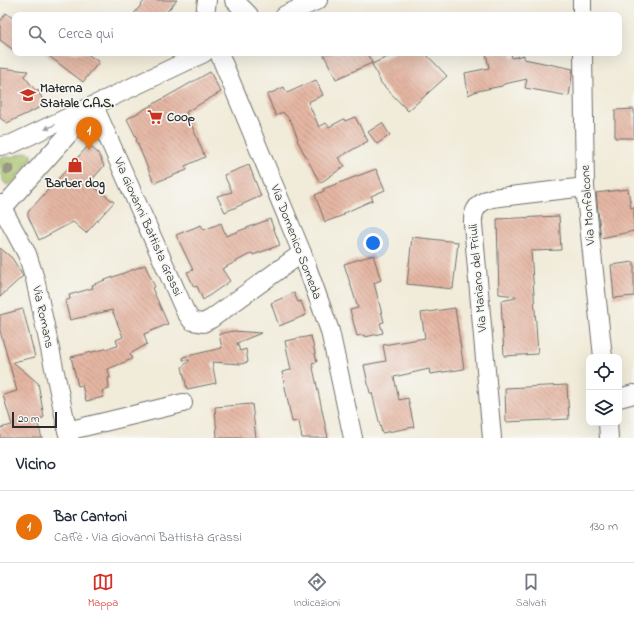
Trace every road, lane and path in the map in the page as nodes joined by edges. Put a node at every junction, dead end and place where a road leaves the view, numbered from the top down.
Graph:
1 (207, 0) edge
2 (234, 0) edge
3 (318, 0) edge
4 (582, 0) edge
5 (205, 12) edge
6 (246, 12) edge
7 (292, 12) edge
8 (582, 12) edge
9 (198, 56) edge
10 (220, 56) edge
11 (583, 56) edge
12 (94, 106) junction
13 (0, 146) edge
14 (585, 188) junction
15 (1, 207) edge
16 (302, 253) junction
17 (603, 354) edge
18 (634, 394) edge
19 (622, 397) edge
20 (183, 403) dead end
21 (608, 426) edge
22 (68, 435) edge
23 (353, 438) edge
24 (492, 438) edge
25 (609, 438) edge

1 - 5 street
2 - 6 street
3 - 7 street
4 - 8 street
9 - 12 street
10 - 16 street, Via Domenico Someda
11 - 14 street, Via Monfalcone
12 -> 13 street
12 - 15 street
12 - 16 street, Via Giovanni Battista Grassi
14 - 17 street, Via Monfalcone
14 - 24 street, Via Mariano del Friuli
15 - 22 street, Via Romans
16 - 23 street, Via Domenico Someda
18 - 19 street
20 - 22 street, Via Romans
21 - 25 street

